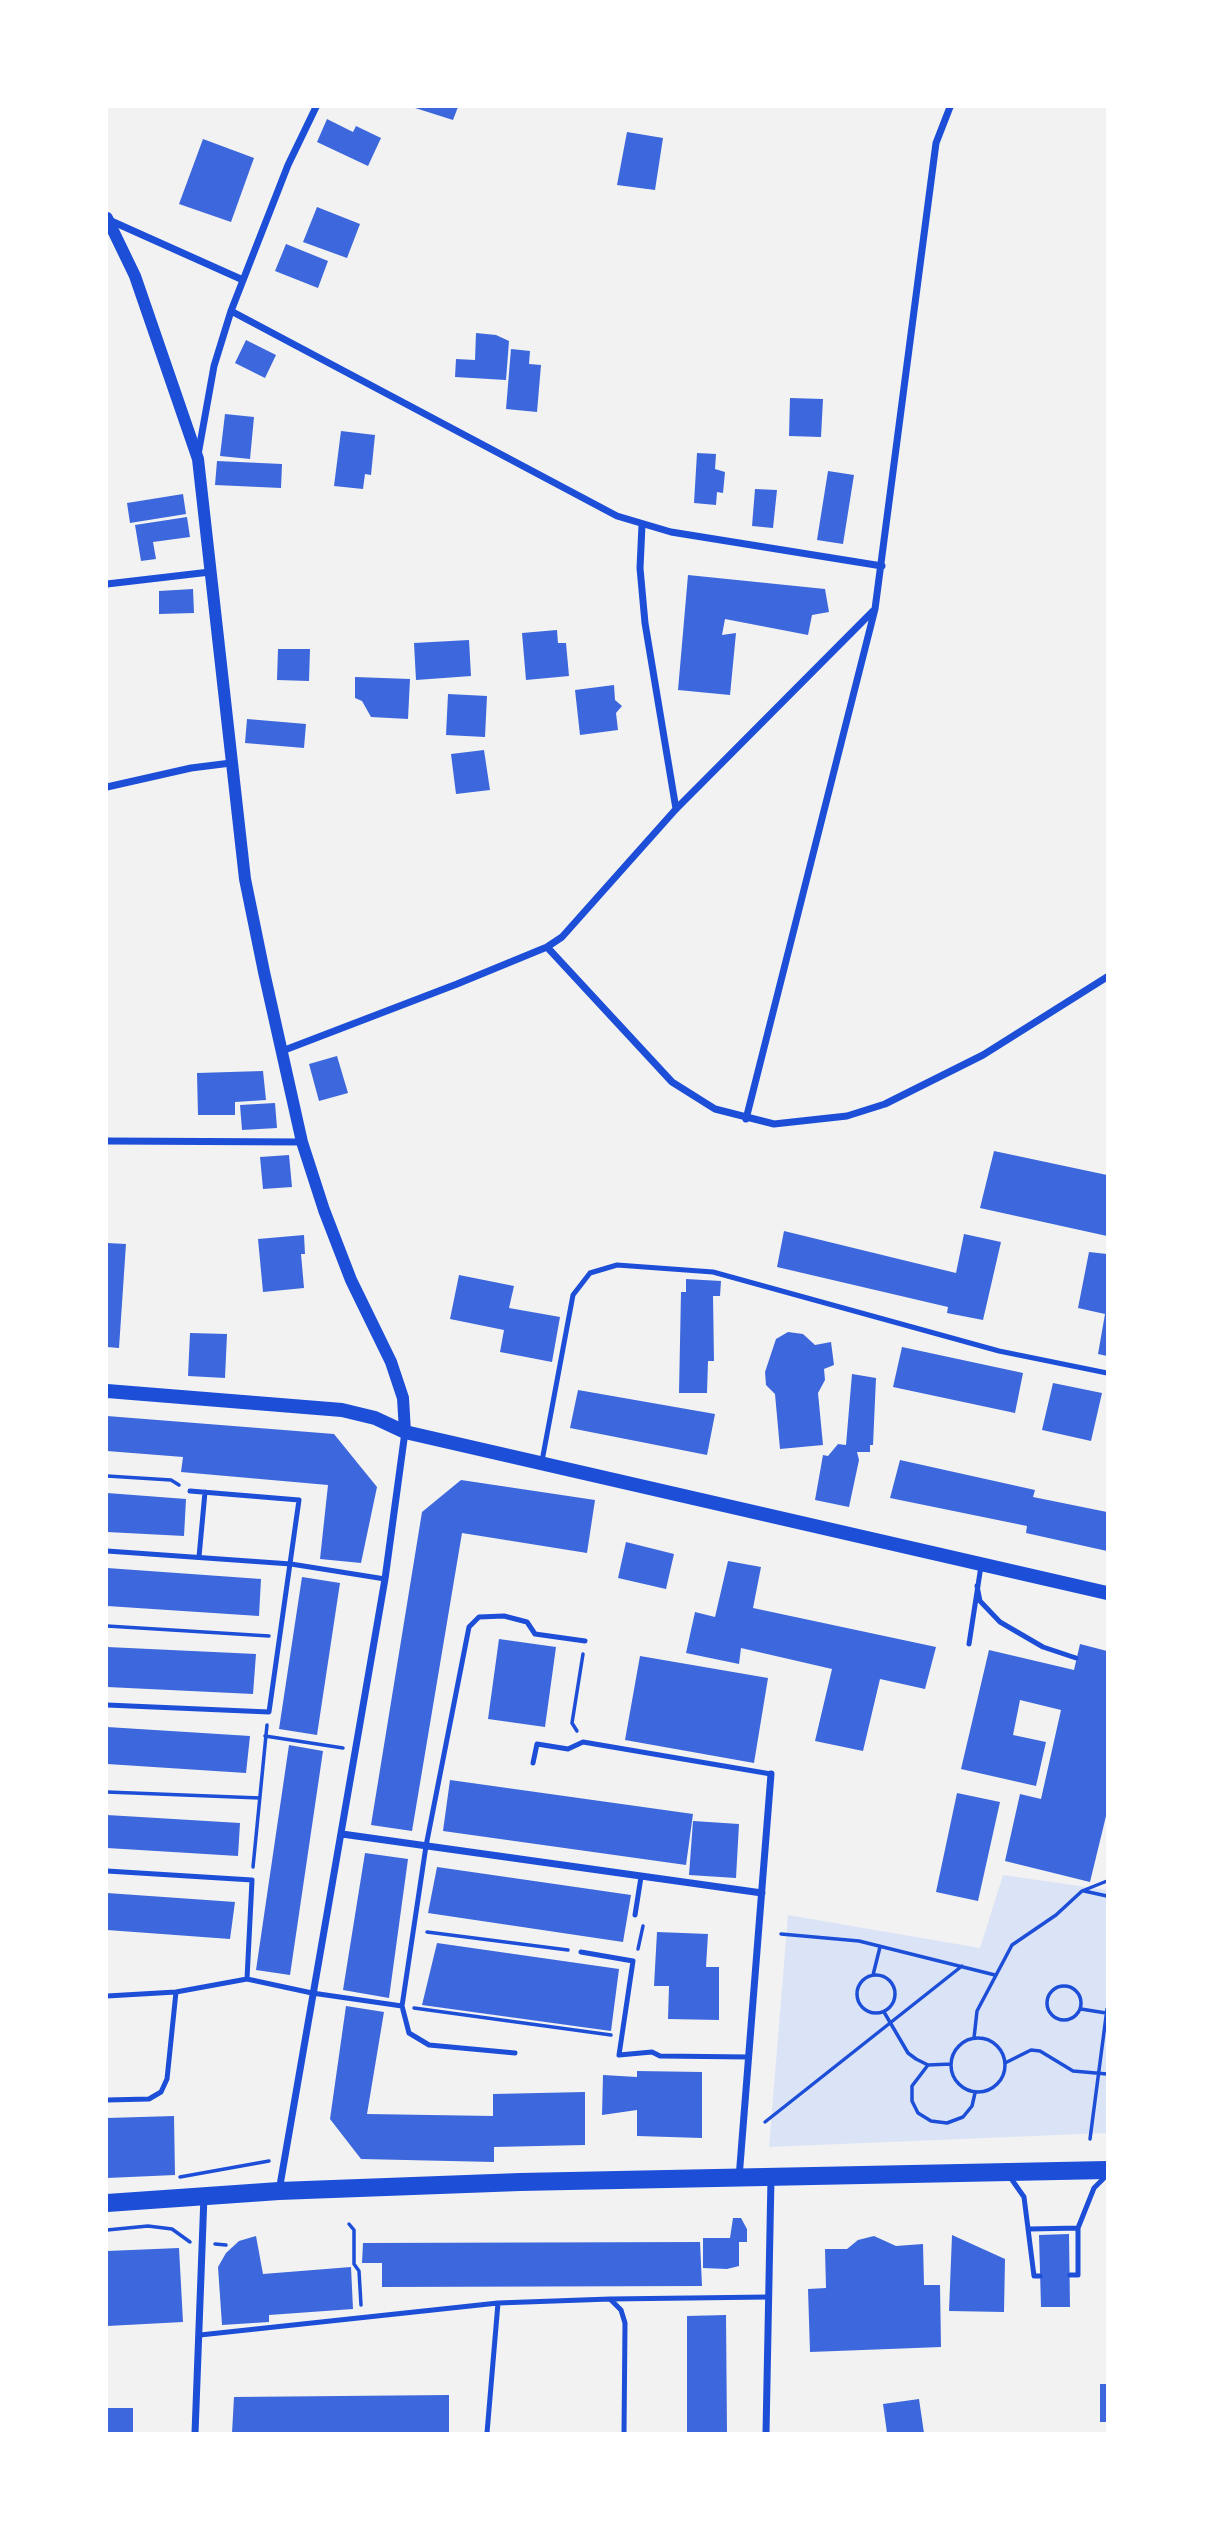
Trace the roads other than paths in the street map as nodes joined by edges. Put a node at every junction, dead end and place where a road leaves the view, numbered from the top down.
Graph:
1 (316, 107) edge
2 (950, 107) edge
3 (108, 219) edge
4 (243, 280) junction
5 (231, 311) junction
6 (198, 459) junction
7 (642, 525) junction
8 (882, 566) junction
9 (210, 572) junction
10 (107, 584) edge
11 (875, 609) junction
12 (231, 763) junction
13 (107, 787) edge
14 (676, 809) junction
15 (547, 947) junction
16 (1107, 977) edge
17 (281, 1051) junction
18 (746, 1119) junction
19 (107, 1141) edge
20 (302, 1142) junction
21 (1107, 1373) edge
22 (107, 1391) edge
23 (405, 1432) junction
24 (542, 1461) junction
25 (190, 1491) road end
26 (205, 1492) junction
27 (107, 1551) edge
28 (199, 1557) junction
29 (981, 1563) junction
30 (291, 1564) junction
31 (385, 1579) junction
32 (977, 1586) junction
33 (1107, 1593) edge
34 (584, 1641) road end
35 (970, 1644) dead end
36 (1076, 1658) dead end
37 (107, 1705) edge
38 (533, 1763) dead end
39 (771, 1774) joint
40 (342, 1834) junction
41 (426, 1846) junction
42 (107, 1871) edge
43 (641, 1877) junction
44 (762, 1893) junction
45 (635, 1915) road end
46 (581, 1951) road end
47 (247, 1979) junction
48 (176, 1992) junction
49 (312, 1993) junction
50 (107, 1996) edge
51 (402, 2006) junction
52 (515, 2053) dead end
53 (749, 2057) junction
54 (107, 2101) edge
55 (1006, 2171) junction
56 (1107, 2172) edge
57 (771, 2178) junction
58 (739, 2179) junction
59 (279, 2191) junction
60 (204, 2196) junction
61 (107, 2203) edge
62 (1078, 2228) junction
63 (1030, 2229) junction
64 (1069, 2243) dead end
65 (1078, 2243) junction
66 (1031, 2244) junction
67 (1040, 2244) dead end
68 (1032, 2259) junction
69 (1040, 2259) dead end
70 (1069, 2259) dead end
71 (1077, 2259) junction
72 (1070, 2275) dead end
73 (1040, 2276) dead end
74 (768, 2297) junction
75 (610, 2299) junction
76 (498, 2302) junction
77 (200, 2335) junction
78 (195, 2433) edge
79 (487, 2433) edge
80 (624, 2433) edge
81 (766, 2433) edge

1 - 4 street
2 - 8 street
3 - 4 street
3 - 6 street
4 - 5 street
5 - 6 street
5 - 7 street
6 - 9 street
7 - 8 street
7 - 14 street
8 - 11 street
9 - 10 street
9 - 12 street
11 - 14 street
11 - 18 street
12 - 13 street
12 - 17 street
14 - 15 street
15 - 17 street
15 - 18 street
16 - 18 street
17 - 20 street
19 - 20 street
20 - 23 street
21 - 24 lane
22 - 23 main road
23 - 24 main road
23 - 31 street
24 - 29 main road
25 - 26 lane
26 - 28 lane
26 - 30 lane
27 - 28 lane
28 - 30 lane
29 - 32 lane
29 - 33 main road
30 - 31 lane
30 - 37 lane
31 - 40 street
32 - 35 lane
32 - 36 lane
34 - 41 lane
38 - 39 lane
39 - 44 street
40 - 41 street
40 - 49 street
41 - 43 street
41 - 51 lane
42 - 47 lane
43 - 44 street
43 - 45 lane
44 - 53 street
46 - 53 lane
47 - 48 lane
47 - 49 lane
48 - 50 lane
48 - 54 lane
49 - 51 lane
49 - 59 street
51 - 52 lane
53 - 58 street
55 - 56 main road
55 - 57 main road
55 - 63 lane
56 - 62 lane
57 - 58 main road
57 - 74 street
58 - 59 main road
59 - 60 main road
60 - 61 main road
60 - 77 street
62 - 63 lane
62 - 65 lane
63 - 66 lane
64 - 65 lane
65 - 71 lane
66 - 67 lane
66 - 68 lane
68 - 69 lane
68 - 73 lane
70 - 71 lane
71 - 72 lane
74 - 75 lane
74 - 81 street
75 - 76 lane
75 - 80 lane
76 - 77 lane
76 - 79 lane
77 - 78 street

